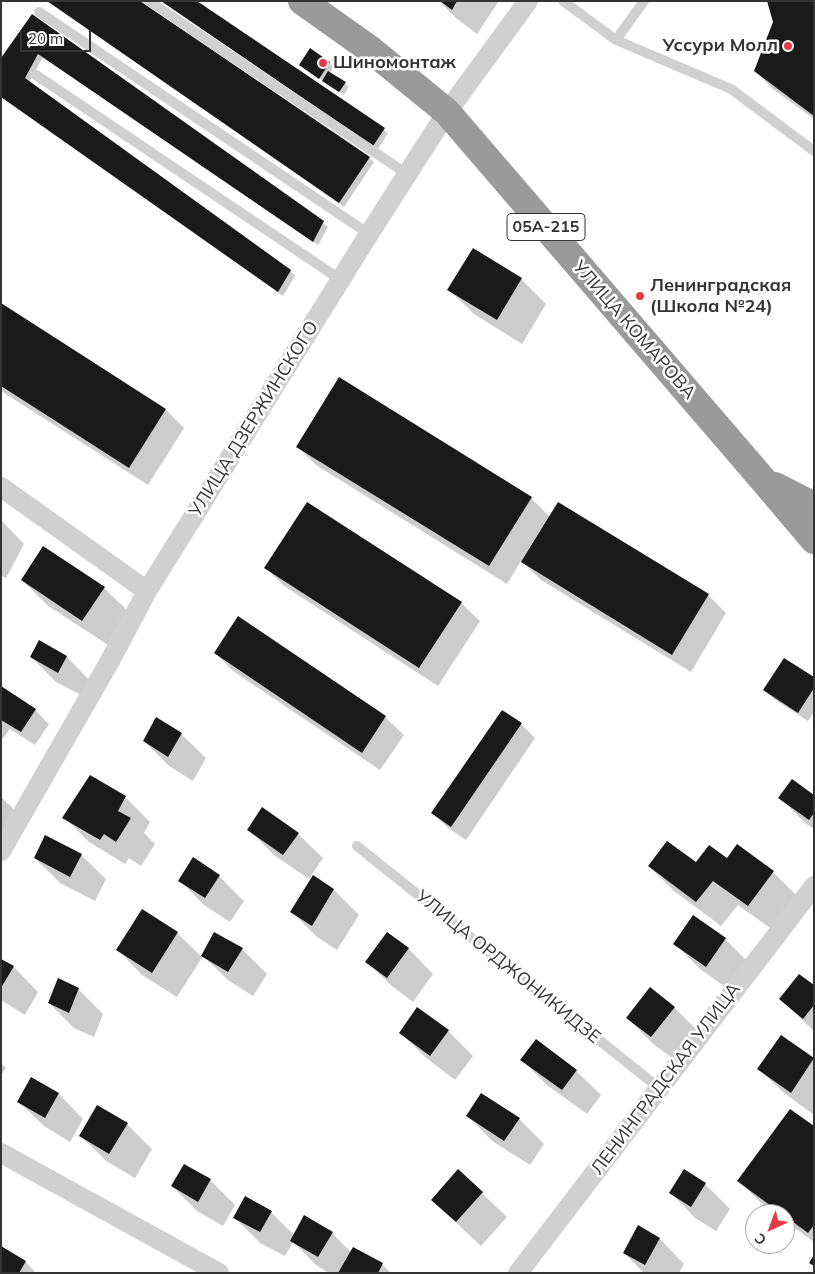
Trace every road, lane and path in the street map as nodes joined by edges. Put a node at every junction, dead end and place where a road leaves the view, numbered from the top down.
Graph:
1 (149, 1) edge
2 (302, 1) edge
3 (528, 1) edge
4 (563, 1) edge
5 (644, 1) edge
6 (39, 12) dead end
7 (616, 40) junction
8 (36, 75) dead end
9 (447, 112) junction
10 (814, 151) edge
11 (407, 174) junction
12 (369, 234) junction
13 (340, 280) junction
14 (764, 481) junction
15 (1, 487) edge
16 (814, 506) edge
17 (814, 540) edge
18 (146, 591) junction
19 (357, 846) dead end
20 (1, 851) edge
21 (814, 886) edge
22 (659, 1088) junction
23 (1, 1153) edge
24 (219, 1273) edge
25 (518, 1273) edge

1 - 11 lane
2 - 9 highway, УЛИЦА КОМАРОВА / 05А-215
3 - 9 street, УЛИЦА ДЗЕРЖИНСКОГО
4 - 7 lane
5 - 7 lane
6 - 12 lane
7 - 10 lane
8 - 13 lane
9 - 11 street, УЛИЦА ДЗЕРЖИНСКОГО
9 - 14 highway, УЛИЦА КОМАРОВА / 05А-215
11 - 12 street, УЛИЦА ДЗЕРЖИНСКОГО
12 - 13 street, УЛИЦА ДЗЕРЖИНСКОГО
13 - 18 street, УЛИЦА ДЗЕРЖИНСКОГО
14 - 16 highway, УЛИЦА КОМАРОВА / 05А-215
14 - 17 highway, УЛИЦА КОМАРОВА / 05А-215
15 - 18 street
18 - 20 street, УЛИЦА ДЗЕРЖИНСКОГО
19 - 22 lane, УЛИЦА ОРДЖОНИКИДЗЕ
21 - 22 street, ЛЕНИНГРАДСКАЯ УЛИЦА
22 - 25 street, ЛЕНИНГРАДСКАЯ УЛИЦА
23 - 24 street

